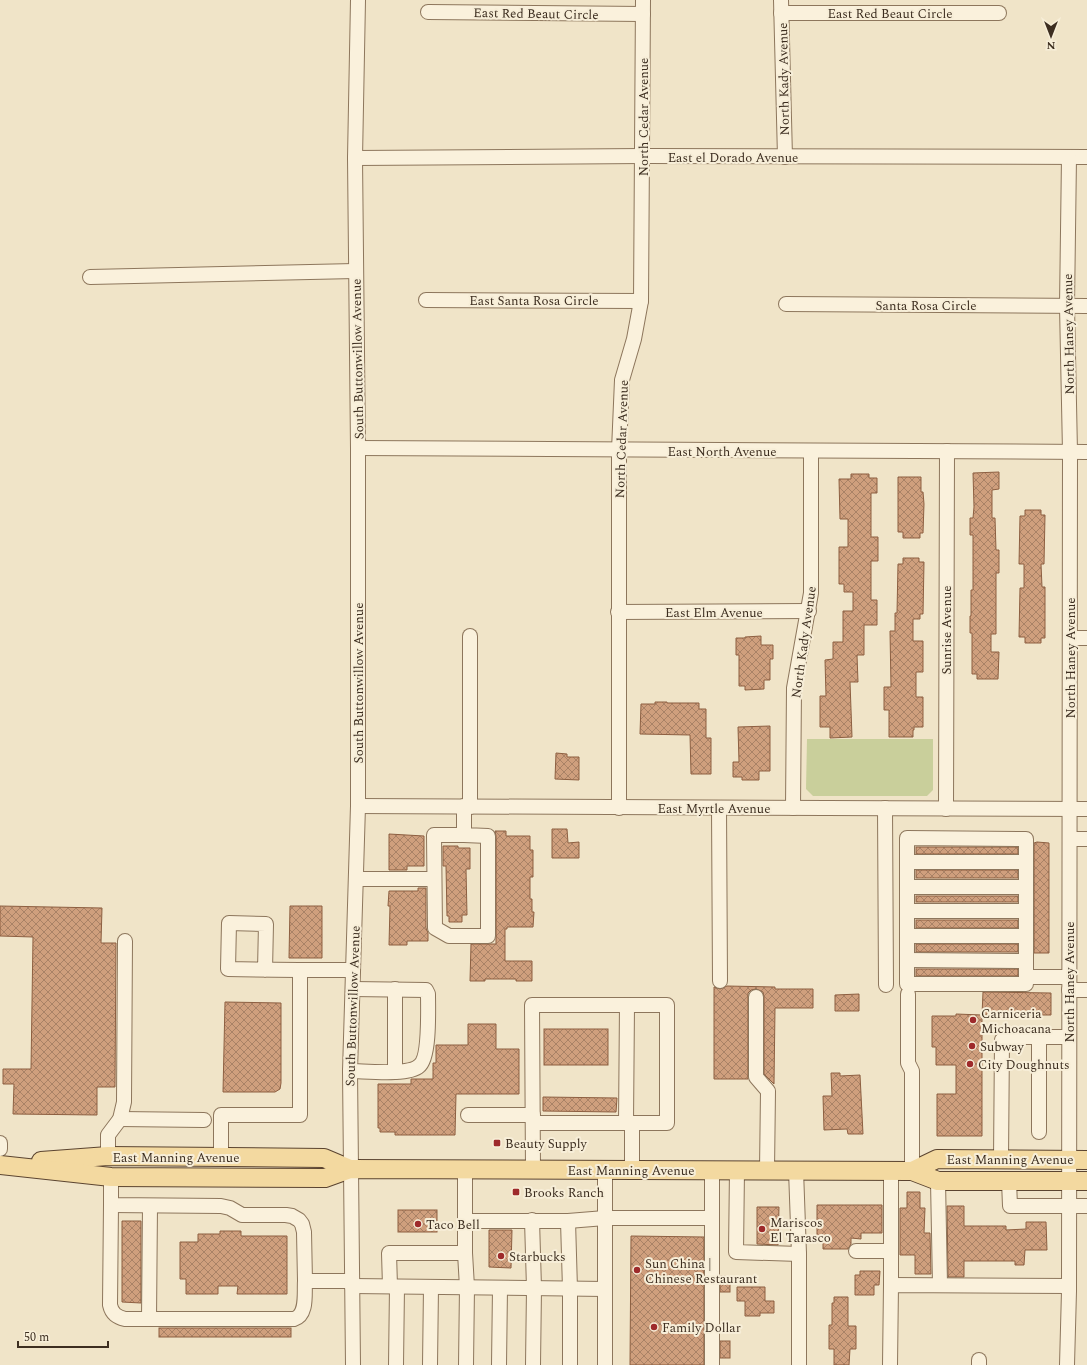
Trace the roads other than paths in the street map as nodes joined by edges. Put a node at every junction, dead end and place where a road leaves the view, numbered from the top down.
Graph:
1 (358, 0) edge
2 (643, 0) edge
3 (781, 6) edge
4 (428, 12) dead end
5 (643, 14) junction
6 (999, 14) dead end
7 (643, 156) junction
8 (785, 157) junction
9 (1069, 157) junction
10 (1087, 157) edge
11 (355, 158) junction
12 (355, 271) junction
13 (90, 276) dead end
14 (426, 300) dead end
15 (641, 301) junction
16 (786, 304) dead end
17 (1067, 306) junction
18 (1087, 306) edge
19 (358, 448) junction
20 (618, 450) junction
21 (811, 451) junction
22 (947, 451) junction
23 (1070, 452) junction
24 (1087, 452) edge
25 (809, 611) junction
26 (618, 612) junction
27 (470, 636) dead end
28 (1070, 638) junction
29 (1087, 638) edge
30 (358, 806) junction
31 (467, 806) junction
32 (618, 808) junction
33 (719, 808) junction
34 (793, 808) junction
35 (885, 808) junction
36 (946, 809) junction
37 (1070, 809) junction
38 (1087, 809) edge
39 (464, 835) junction
40 (1070, 839) junction
41 (1087, 839) edge
42 (907, 862) junction
43 (1026, 862) junction
44 (356, 879) junction
45 (434, 879) junction
46 (907, 887) junction
47 (1026, 887) junction
48 (907, 911) junction
49 (1026, 911) junction
50 (907, 936) junction
51 (1026, 936) junction
52 (125, 941) dead end
53 (907, 960) junction
54 (1026, 961) junction
55 (265, 970) dead end
56 (300, 970) junction
57 (354, 970) junction
58 (1026, 977) junction
59 (720, 981) dead end
60 (1070, 983) junction
61 (886, 985) dead end
62 (353, 989) junction
63 (395, 989) junction
64 (1087, 990) edge
65 (908, 994) dead end
66 (756, 997) dead end
67 (627, 1005) junction
68 (1039, 1037) junction
69 (1069, 1038) junction
70 (350, 1071) junction
71 (395, 1072) junction
72 (468, 1115) dead end
73 (120, 1119) junction
74 (533, 1119) junction
75 (204, 1120) dead end
76 (629, 1124) junction
77 (1039, 1132) dead end
78 (0, 1143) edge
79 (0, 1149) edge
80 (108, 1156) junction
81 (217, 1157) junction
82 (1001, 1159) junction
83 (1068, 1160) junction
84 (1087, 1160) edge
85 (0, 1165) edge
86 (350, 1169) junction
87 (465, 1170) junction
88 (533, 1170) junction
89 (605, 1170) junction
90 (632, 1170) junction
91 (712, 1170) junction
92 (737, 1170) junction
93 (767, 1170) junction
94 (796, 1170) junction
95 (891, 1171) junction
96 (912, 1171) junction
97 (111, 1177) junction
98 (938, 1181) junction
99 (1009, 1181) junction
100 (1068, 1181) junction
101 (1087, 1181) edge
102 (111, 1204) junction
103 (150, 1206) junction
104 (1068, 1206) junction
105 (1087, 1206) edge
106 (605, 1218) junction
107 (712, 1218) junction
108 (532, 1220) junction
109 (465, 1221) junction
110 (568, 1221) junction
111 (856, 1252) dead end
112 (891, 1252) junction
113 (465, 1253) junction
114 (799, 1254) junction
115 (304, 1281) junction
116 (352, 1284) junction
117 (891, 1285) junction
118 (940, 1285) junction
119 (393, 1286) junction
120 (1069, 1286) junction
121 (431, 1287) junction
122 (467, 1287) junction
123 (500, 1288) junction
124 (534, 1288) junction
125 (570, 1288) junction
126 (605, 1289) junction
127 (149, 1319) junction
128 (353, 1365) edge
129 (396, 1365) edge
130 (430, 1365) edge
131 (466, 1365) edge
132 (499, 1365) edge
133 (533, 1365) edge
134 (570, 1365) edge
135 (605, 1365) edge
136 (712, 1365) edge
137 (799, 1365) edge
138 (890, 1365) edge
139 (1067, 1365) edge

1 - 11 street, South Buttonwillow Avenue
2 - 5 street, North Cedar Avenue
3 - 6 street, East Red Beaut Circle
3 - 8 street, North Kady Avenue
4 - 5 street, East Red Beaut Circle
5 - 7 street, North Cedar Avenue
7 - 8 street, East el Dorado Avenue
7 - 11 street, East el Dorado Avenue
7 - 15 street, North Cedar Avenue
8 - 9 street, East el Dorado Avenue
9 - 10 street, East el Dorado Avenue
9 - 17 street, North Haney Avenue
11 - 12 street, South Buttonwillow Avenue
12 - 13 street
12 - 19 street, South Buttonwillow Avenue
14 - 15 street, East Santa Rosa Circle
15 - 20 street, North Cedar Avenue
16 - 17 street, Santa Rosa Circle
17 - 18 street, Santa Rosa Circle
17 - 23 street, North Haney Avenue
19 - 20 street, East North Avenue
19 - 30 street, South Buttonwillow Avenue
20 - 21 street, East North Avenue
20 - 26 street, North Cedar Avenue
21 - 22 street, East North Avenue
21 - 25 street, North Kady Avenue
22 - 23 street, East North Avenue
22 - 36 street, Sunrise Avenue
23 - 24 street, East North Avenue
23 - 28 street, North Haney Avenue
25 - 26 street, East Elm Avenue
25 - 34 street, North Kady Avenue
26 - 32 street, North Cedar Avenue
27 - 31 street
28 - 29 street
28 - 37 street, North Haney Avenue
30 - 31 street, East Myrtle Avenue
30 - 44 street, South Buttonwillow Avenue
31 - 32 street, East Myrtle Avenue
31 - 39 street
32 - 33 street, East Myrtle Avenue
33 - 34 street, East Myrtle Avenue
33 - 59 street
34 - 35 street, East Myrtle Avenue
35 - 36 street, East Myrtle Avenue
35 - 61 street
36 - 37 street, East Myrtle Avenue
37 - 38 street, East Myrtle Avenue
37 - 40 street, North Haney Avenue
39 - 45 street
39 - 45 street
40 - 41 street
40 - 60 street, North Haney Avenue
42 - 43 street
42 - 43 street
42 - 46 street
43 - 47 street
44 - 45 street
44 - 57 street, South Buttonwillow Avenue
46 - 47 street
46 - 48 street
47 - 49 street
48 - 49 street
48 - 50 street
49 - 51 street
50 - 51 street
50 - 53 street
51 - 54 street
52 - 73 street
53 - 54 street
53 - 58 street
54 - 58 street
55 - 56 street
56 - 57 street
56 - 81 street
57 - 62 street, South Buttonwillow Avenue
58 - 60 street
60 - 64 street
60 - 69 street, North Haney Avenue
62 - 63 street
62 - 70 street, South Buttonwillow Avenue
63 - 71 street
63 - 71 street
65 - 96 street
66 - 93 street
67 - 74 street
67 - 76 street
67 - 76 street
68 - 69 street
68 - 77 street
68 - 82 street
69 - 83 street, North Haney Avenue
70 - 71 street
70 - 86 street, South Buttonwillow Avenue
72 - 74 street
73 - 75 street
73 - 80 street
74 - 76 street
74 - 88 street
76 - 90 street
78 - 79 street
80 - 81 main road, East Manning Avenue
80 - 85 main road, East Manning Avenue
81 - 86 main road, East Manning Avenue
81 - 97 main road
82 - 83 main road, East Manning Avenue
82 - 96 main road, East Manning Avenue
83 - 84 main road, East Manning Avenue
83 - 100 street, North Haney Avenue
85 - 97 main road, East Manning Avenue
86 - 87 main road, East Manning Avenue
86 - 97 main road, East Manning Avenue
86 - 116 street, South Buttonwillow Avenue
87 - 88 main road, East Manning Avenue
87 - 109 street
88 - 89 main road, East Manning Avenue
89 - 90 main road, East Manning Avenue
89 - 106 street
90 - 91 main road, East Manning Avenue
91 - 92 main road, East Manning Avenue
91 - 107 street
92 - 93 main road, East Manning Avenue
92 - 114 street
93 - 94 main road, East Manning Avenue
94 - 95 main road, East Manning Avenue
94 - 114 street
95 - 96 main road, East Manning Avenue
95 - 112 street
96 - 98 main road, East Manning Avenue
97 - 102 street
98 - 99 main road, East Manning Avenue
98 - 118 street
99 - 100 main road, East Manning Avenue
99 - 104 street
100 - 101 main road, East Manning Avenue
100 - 104 street, North Haney Avenue
102 - 103 street
102 - 127 street
103 - 115 street
103 - 127 street
104 - 105 street
104 - 120 street, North Haney Avenue
106 - 107 street
106 - 110 street
106 - 126 street
107 - 136 street
108 - 109 street
108 - 110 street
108 - 124 street
109 - 113 street
110 - 125 street
111 - 112 street
112 - 117 street
113 - 119 street
113 - 122 street
114 - 137 street
115 - 116 street
115 - 127 street
116 - 119 street
116 - 128 street, South Buttonwillow Avenue
117 - 118 street
117 - 138 street
118 - 120 street
119 - 121 street
119 - 129 street
120 - 139 street, North Haney Avenue
121 - 122 street
121 - 130 street
122 - 123 street
122 - 131 street
123 - 124 street
123 - 132 street
124 - 125 street
124 - 133 street
125 - 126 street
125 - 134 street
126 - 135 street

